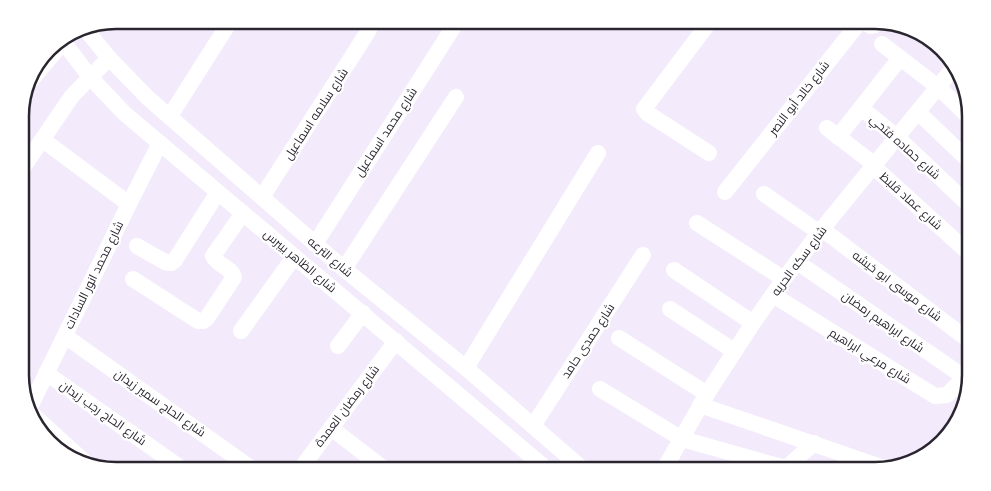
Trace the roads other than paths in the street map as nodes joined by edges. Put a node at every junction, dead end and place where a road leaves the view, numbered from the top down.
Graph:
1 (225, 29) edge
2 (452, 29) edge
3 (704, 29) edge
4 (854, 29) edge
5 (370, 30) dead end
6 (89, 33) edge
7 (65, 44) edge
8 (882, 44) dead end
9 (109, 58) junction
10 (900, 58) junction
11 (950, 72) edge
12 (90, 77) junction
13 (938, 87) junction
14 (456, 97) dead end
15 (861, 108) junction
16 (962, 110) edge
17 (918, 112) junction
18 (170, 116) junction
19 (897, 137) junction
20 (42, 140) junction
21 (160, 143) junction
22 (598, 153) dead end
23 (709, 153) dead end
24 (962, 154) edge
25 (29, 159) edge
26 (874, 166) junction
27 (218, 192) junction
28 (725, 192) dead end
29 (764, 194) dead end
30 (962, 199) edge
31 (267, 202) junction
32 (128, 204) junction
33 (248, 217) junction
34 (697, 222) dead end
35 (821, 231) junction
36 (315, 244) junction
37 (137, 246) dead end
38 (962, 247) edge
39 (643, 255) dead end
40 (294, 257) junction
41 (797, 262) junction
42 (344, 269) junction
43 (674, 270) dead end
44 (133, 279) dead end
45 (784, 280) junction
46 (773, 295) junction
47 (670, 309) dead end
48 (363, 313) junction
49 (753, 323) junction
50 (241, 331) dead end
51 (962, 335) edge
52 (65, 336) junction
53 (619, 338) dead end
54 (396, 341) junction
55 (338, 346) dead end
56 (734, 351) junction
57 (466, 368) junction
58 (46, 373) junction
59 (962, 377) edge
60 (961, 384) edge
61 (600, 389) dead end
62 (704, 399) junction
63 (33, 401) edge
64 (43, 424) edge
65 (331, 428) junction
66 (537, 429) junction
67 (682, 439) junction
68 (814, 443) junction
69 (72, 451) edge
70 (525, 451) junction
71 (172, 462) edge
72 (242, 462) edge
73 (306, 462) edge
74 (374, 462) edge
75 (538, 462) edge
76 (575, 462) edge
77 (671, 462) edge
78 (761, 462) edge
79 (796, 462) edge
80 (867, 462) edge

1 - 18 street
2 - 36 street, شارع محمد اسماعيل
3 - 23 street
4 - 28 street, شارع خالد أبو النصر
5 - 31 street, شارع سلامه اسماعيل
6 - 9 street, شارع الترعه
7 - 12 street, شارع الظاهر بيبرس
8 - 10 street
9 - 12 street
9 - 18 street, شارع الترعه
10 - 13 street
10 - 15 street
11 - 13 street, شارع سكه الحريه
12 - 20 street
12 - 21 street, شارع الظاهر بيبرس
13 - 16 street
13 - 17 street, شارع سكه الحريه
14 - 42 street
15 - 19 street, شارع حماده فتحي
15 - 26 street, شارع عماد قلبظ
17 - 19 street, شارع سكه الحريه
17 - 24 street
18 - 31 street, شارع الترعه
19 - 26 street, شارع سكه الحريه
19 - 30 street, شارع حماده فتحي
20 - 25 street
20 - 32 street
21 - 27 street, شارع الظاهر بيبرس
21 - 32 street, شارع محمد انور السادات
22 - 57 street
26 - 35 street, شارع سكه الحريه
26 - 38 street, شارع عماد قلبظ
27 - 33 street, شارع الظاهر بيبرس
27 - 37 street
29 - 35 street, شارع موسى ابو خيشه
31 - 33 street, شارع سلامه اسماعيل
31 - 36 street, شارع الترعه
32 - 52 street, شارع محمد انور السادات
33 - 40 street, شارع الظاهر بيبرس
33 - 44 street, شارع سلامه اسماعيل
34 - 45 street
35 - 41 street, شارع سكه الحريه
35 - 51 street, شارع موسى ابو خيشه
36 - 42 street, شارع الترعه
39 - 66 street, شارع حمدى حامد
40 - 48 street, شارع الظاهر بيبرس
40 - 50 street
41 - 45 street, شارع سكه الحريه
41 - 59 street, شارع ابراهيم رمضان
42 - 57 street, شارع الترعه
43 - 49 street
45 - 46 street, شارع سكه الحريه
46 - 49 street, شارع سكه الحريه
46 - 60 street, شارع مرعي ابراهيم
47 - 56 street
48 - 54 street, شارع الظاهر بيبرس
48 - 55 street
49 - 56 street, شارع سكه الحريه
52 - 58 street, شارع محمد انور السادات
52 - 72 street, شارع الحاج سمير زيدان
53 - 62 street
54 - 65 street, شارع رمضان العمدة
54 - 70 street, شارع الظاهر بيبرس
56 - 62 street, شارع سكه الحريه
57 - 66 street, شارع الترعه
58 - 63 street, شارع محمد انور السادات
58 - 71 street, شارع الحاج رجب زيدان
61 - 67 street
62 - 67 street, شارع سكه الحريه
62 - 68 street
64 - 69 street
65 - 73 street, شارع رمضان العمدة
65 - 74 street
66 - 70 street, شارع حمدى حامد
66 - 76 street, شارع الترعه
67 - 77 street, شارع سكه الحريه
67 - 78 street
68 - 79 street
68 - 80 street
70 - 75 street, شارع الظاهر بيبرس

